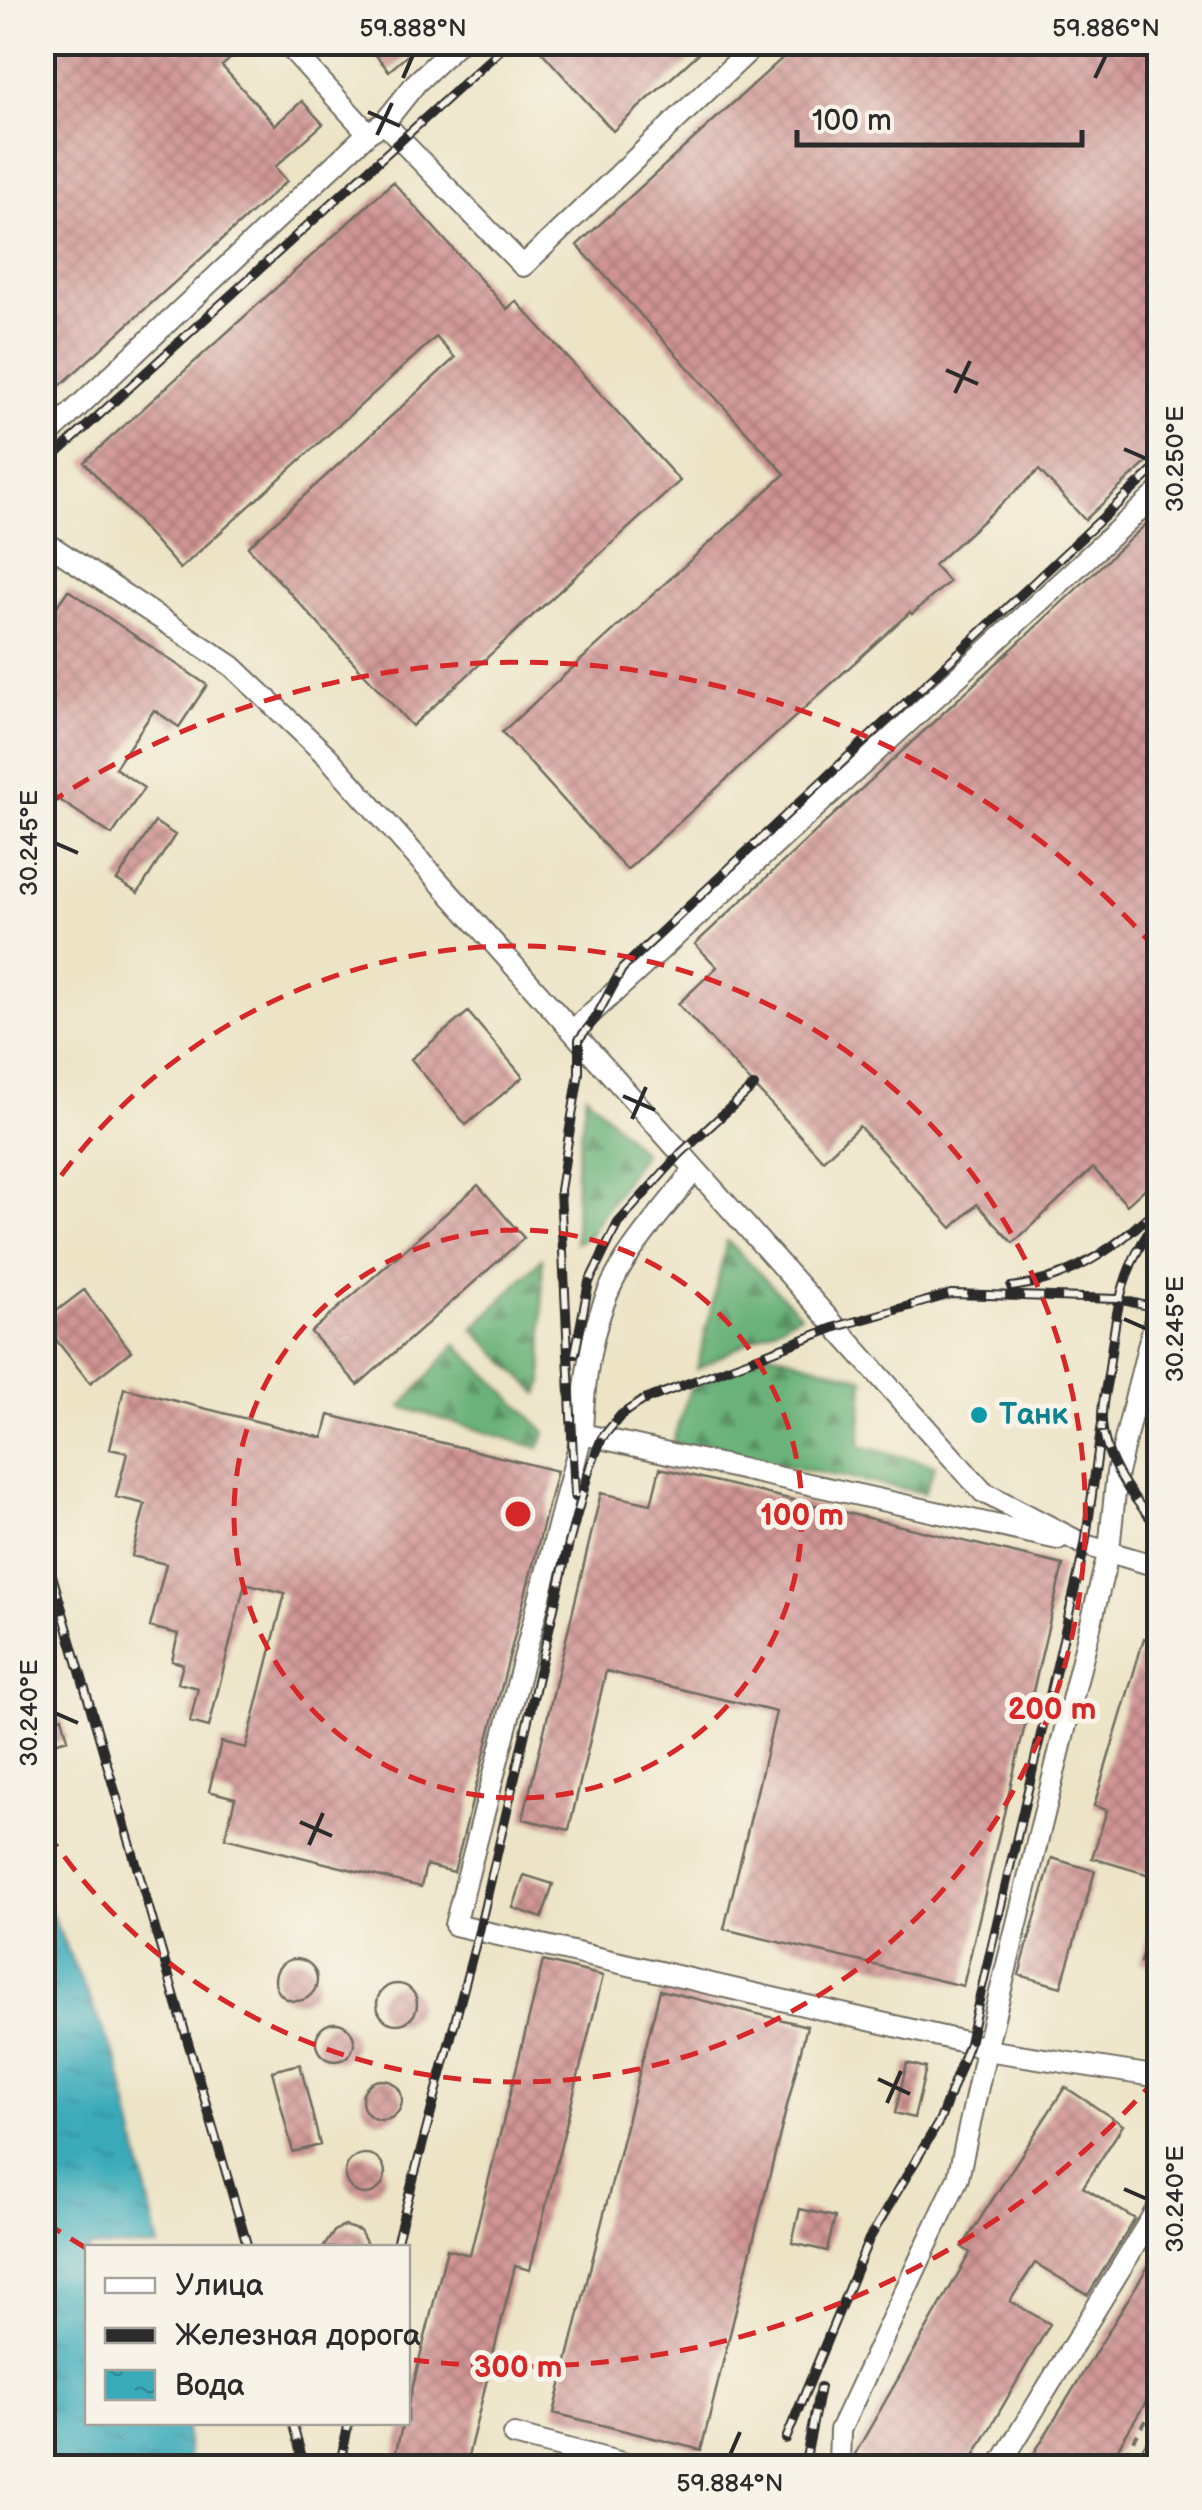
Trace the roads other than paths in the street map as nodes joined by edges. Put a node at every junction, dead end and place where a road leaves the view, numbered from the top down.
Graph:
1 (286, 42) edge
2 (459, 42) edge
3 (758, 42) edge
4 (376, 128) junction
5 (42, 442) edge
6 (1160, 491) edge
7 (42, 540) edge
8 (572, 1031) junction
9 (696, 1169) junction
10 (1160, 1298) edge
11 (1156, 1326) edge
12 (582, 1434) junction
13 (1084, 1544) junction
14 (1108, 1550) junction
15 (1160, 1567) edge
16 (986, 2050) junction
17 (1160, 2077) edge
18 (1160, 2204) edge
19 (514, 2435) dead end
20 (1160, 2441) edge
21 (642, 2468) edge
22 (839, 2468) edge
23 (998, 2468) edge
24 (1143, 2468) edge

1 - 4 lane
2 - 4 lane
3 - 4 lane
4 - 5 lane
6 - 8 lane
7 - 8 lane
8 - 9 lane
9 - 12 lane
9 - 13 lane
10 - 11 lane
11 - 14 lane
12 - 13 lane
12 - 16 lane
13 - 14 lane
14 - 15 lane
14 - 16 lane
16 - 17 lane
16 - 22 lane
18 - 23 lane
19 - 21 lane
20 - 24 lane

